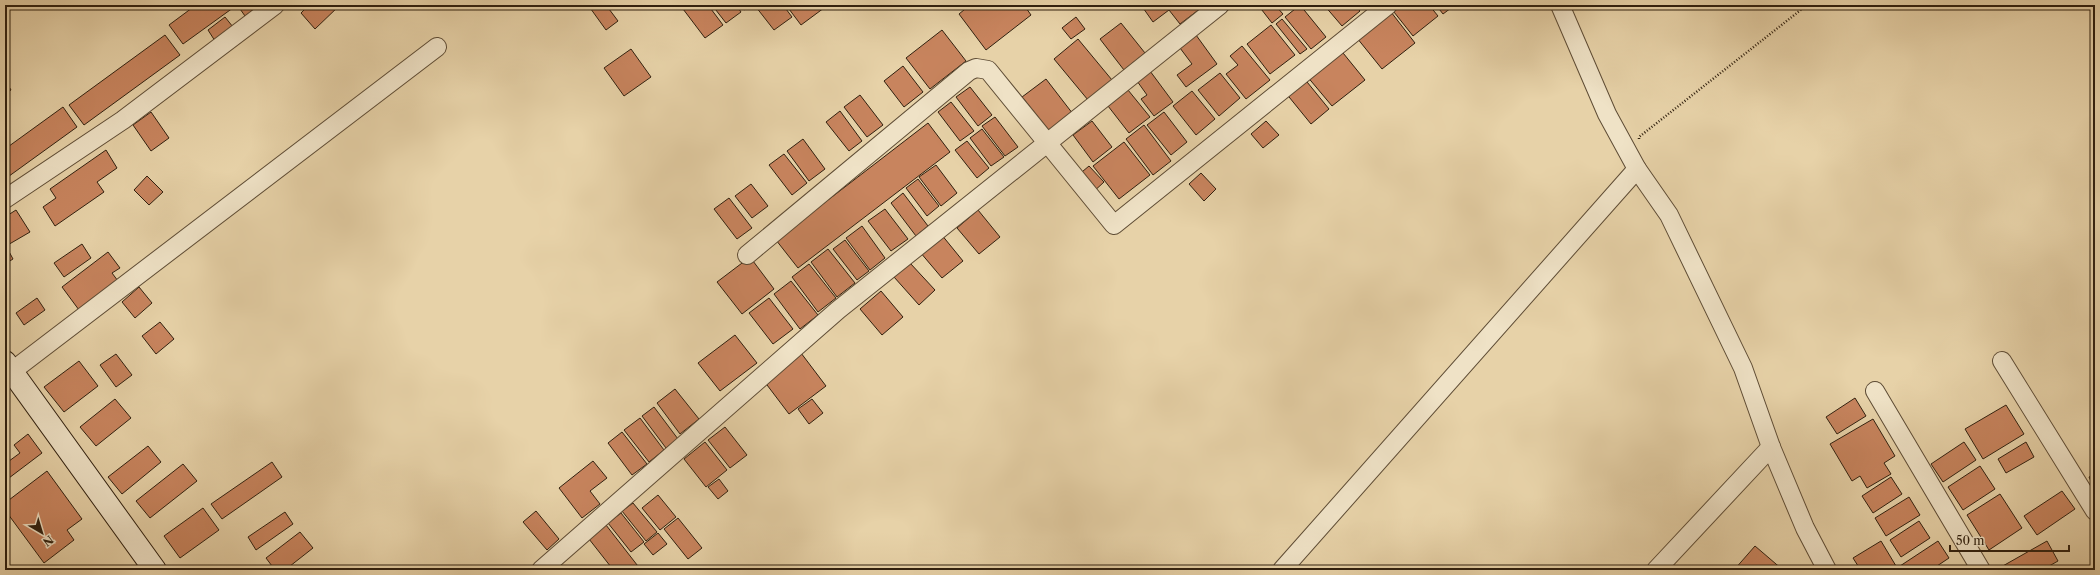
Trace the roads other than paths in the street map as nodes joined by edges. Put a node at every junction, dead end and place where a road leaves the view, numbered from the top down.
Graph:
1 (275, 5) edge
2 (1220, 5) edge
3 (1388, 5) edge
4 (1560, 5) edge
5 (437, 47) dead end
6 (1047, 143) junction
7 (1637, 169) junction
8 (5, 199) edge
9 (747, 255) dead end
10 (2002, 361) dead end
11 (8, 367) edge
12 (1875, 391) dead end
13 (1771, 447) junction
14 (2095, 511) edge
15 (154, 570) edge
16 (541, 570) edge
17 (1282, 570) edge
18 (1656, 570) edge
19 (1827, 570) edge
20 (1981, 570) edge

1 - 8 street
2 - 6 street
3 - 6 street
4 - 7 street
5 - 11 street
6 - 9 street
6 - 16 street
7 - 13 street
7 - 17 street
10 - 14 street
11 - 15 street
12 - 20 street
13 - 18 street
13 - 19 street

